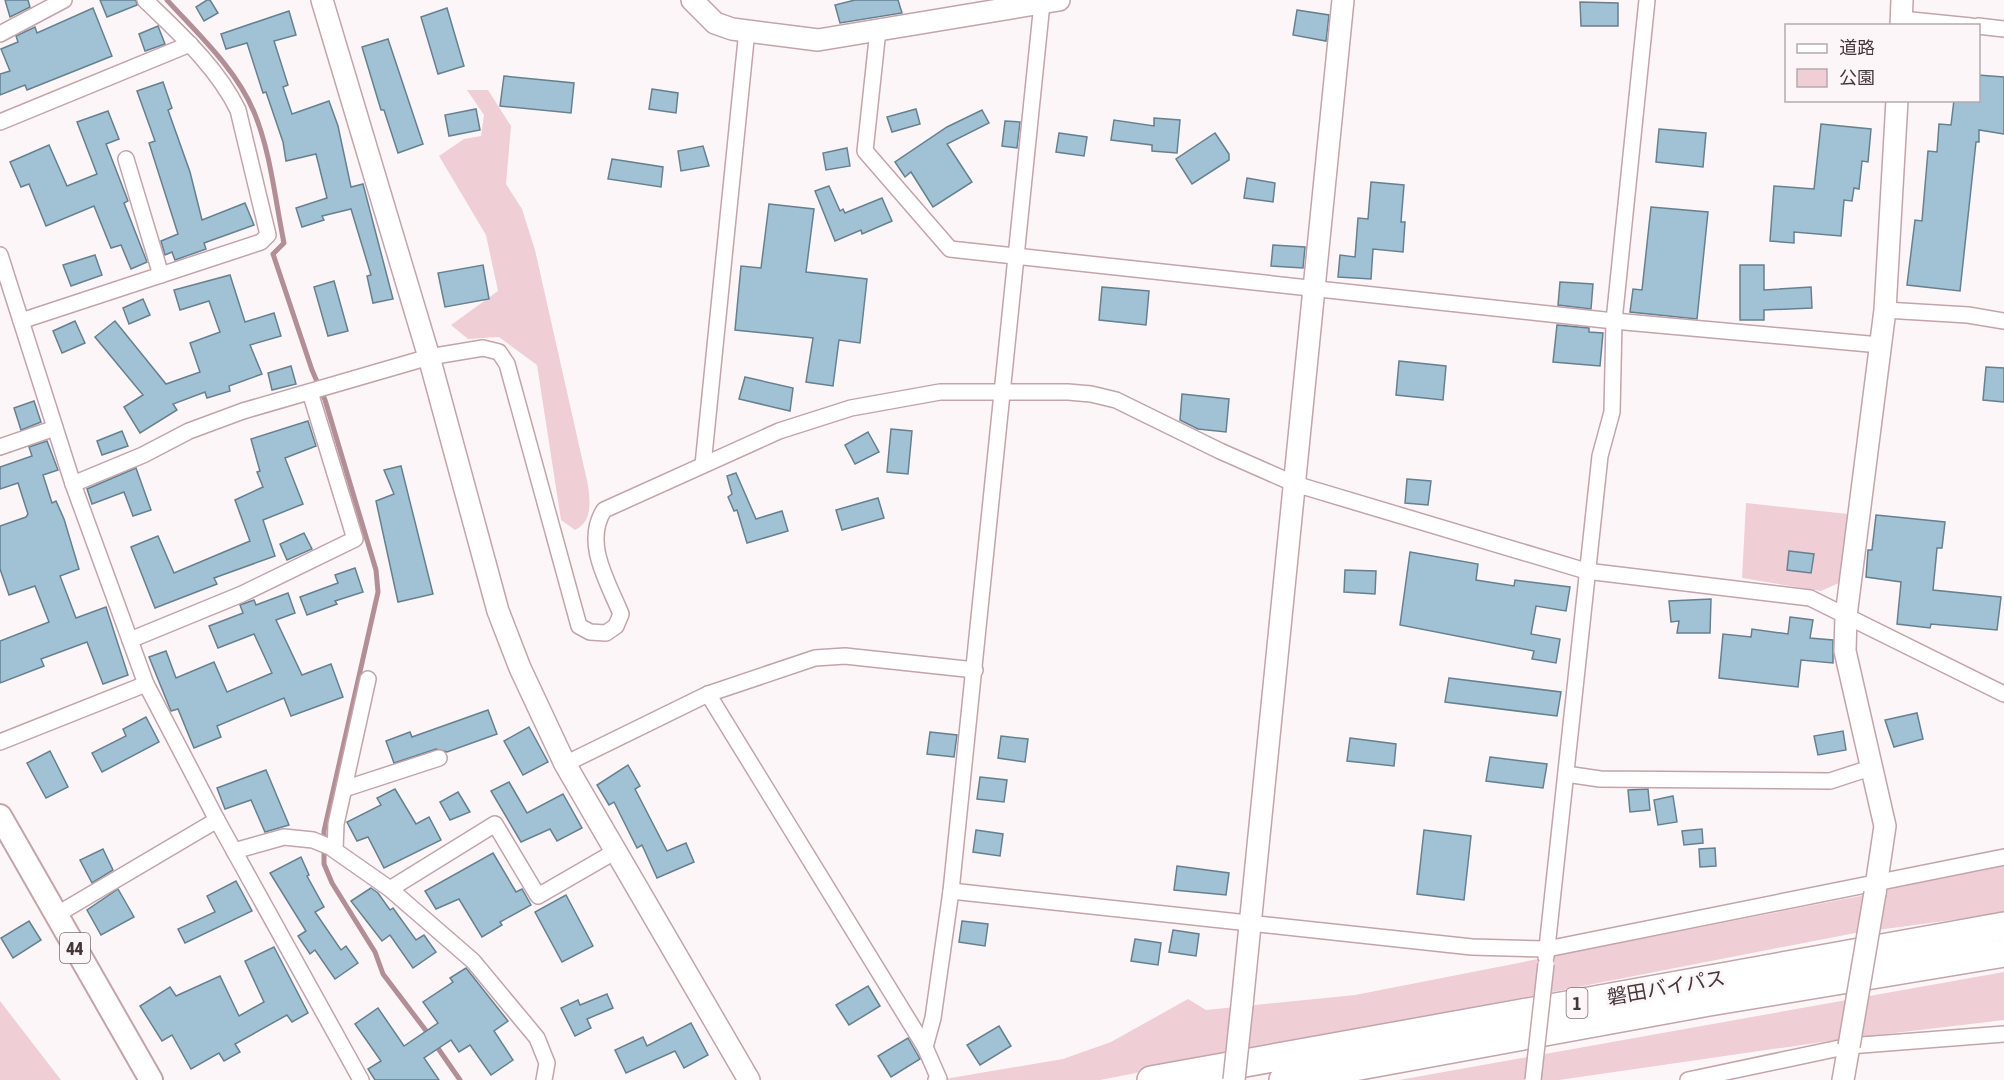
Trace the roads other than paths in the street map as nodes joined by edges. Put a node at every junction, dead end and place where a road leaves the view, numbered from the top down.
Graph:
1 (64, 0) edge
2 (145, 0) edge
3 (322, 0) edge
4 (692, 0) edge
5 (1343, 0) edge
6 (1647, 0) edge
7 (1050, 2) edge
8 (1901, 15) edge
9 (1958, 24) edge
10 (1980, 26) edge
11 (2004, 29) edge
12 (747, 30) junction
13 (878, 30) junction
14 (0, 34) edge
15 (190, 44) junction
16 (1897, 102) edge
17 (0, 122) edge
18 (126, 159) dead end
19 (0, 256) edge
20 (1015, 256) junction
21 (161, 275) junction
22 (1315, 288) junction
23 (1885, 310) junction
24 (21, 321) junction
25 (1614, 321) junction
26 (2004, 321) edge
27 (1880, 345) junction
28 (429, 357) junction
29 (310, 392) junction
30 (1004, 393) junction
31 (55, 428) junction
32 (0, 447) edge
33 (703, 465) junction
34 (73, 484) junction
35 (1295, 484) junction
36 (1586, 572) junction
37 (1846, 616) junction
38 (130, 640) junction
39 (975, 670) junction
40 (368, 679) dead end
41 (146, 684) junction
42 (708, 694) junction
43 (2004, 694) edge
44 (0, 742) edge
45 (440, 758) dead end
46 (565, 764) junction
47 (1873, 767) junction
48 (1566, 774) junction
49 (344, 789) junction
50 (0, 816) edge
51 (217, 819) junction
52 (332, 848) junction
53 (234, 850) junction
54 (616, 851) junction
55 (2004, 857) edge
56 (1877, 888) junction
57 (390, 889) junction
58 (951, 891) junction
59 (56, 915) junction
60 (1249, 923) junction
61 (2004, 926) edge
62 (2004, 953) edge
63 (1546, 956) junction
64 (2004, 1034) edge
65 (1849, 1046) junction
66 (925, 1047) junction
67 (151, 1080) edge
68 (361, 1080) edge
69 (544, 1080) edge
70 (749, 1080) edge
71 (936, 1080) edge
72 (1151, 1080) edge
73 (1234, 1080) edge
74 (1283, 1080) edge
75 (1533, 1080) edge
76 (1688, 1080) edge
77 (1843, 1080) edge

1 - 14 street
2 - 15 street
3 - 28 street
4 - 12 street
5 - 22 street
6 - 25 street
7 - 13 street
7 - 20 street
8 - 9 street
10 - 11 street
12 - 13 street
12 - 33 street
13 - 20 street
15 - 17 street
15 - 21 street
16 - 23 street
18 - 21 street
19 - 24 street
20 - 22 street
20 - 30 street
21 - 24 street
22 - 25 street
22 - 35 street
23 - 26 street
23 - 27 street
24 - 31 street
25 - 27 street
25 - 36 street
27 - 37 street
28 - 29 street
28 - 33 street
28 - 46 street
29 - 34 street
29 - 38 street
30 - 33 street
30 - 35 street
30 - 39 street
31 - 32 street
31 - 34 street
34 - 38 street
35 - 36 street
35 - 60 street
36 - 37 street
36 - 48 street
37 - 43 street
37 - 47 street
38 - 41 street
39 - 42 street
39 - 58 street
40 - 49 street
41 - 44 street
41 - 51 street
42 - 46 street
42 - 66 street
45 - 49 street
46 - 54 street
47 - 48 street
47 - 56 street
48 - 63 street
49 - 52 street
50 - 59 main road, 44
51 - 53 street
51 - 59 street
52 - 53 street
52 - 57 street
53 - 68 street
54 - 57 street
54 - 70 street
55 - 56 street
56 - 63 street
56 - 65 street, bridge
57 - 69 street
58 - 60 street
58 - 66 street
59 - 67 main road, 44
60 - 63 street
60 - 73 street, bridge
61 - 72 highway, 磐田バイパス / 1
62 - 74 highway, 磐田バイパス / 1
63 - 75 street, bridge
64 - 65 street
65 - 76 street
65 - 77 street
66 - 71 street

